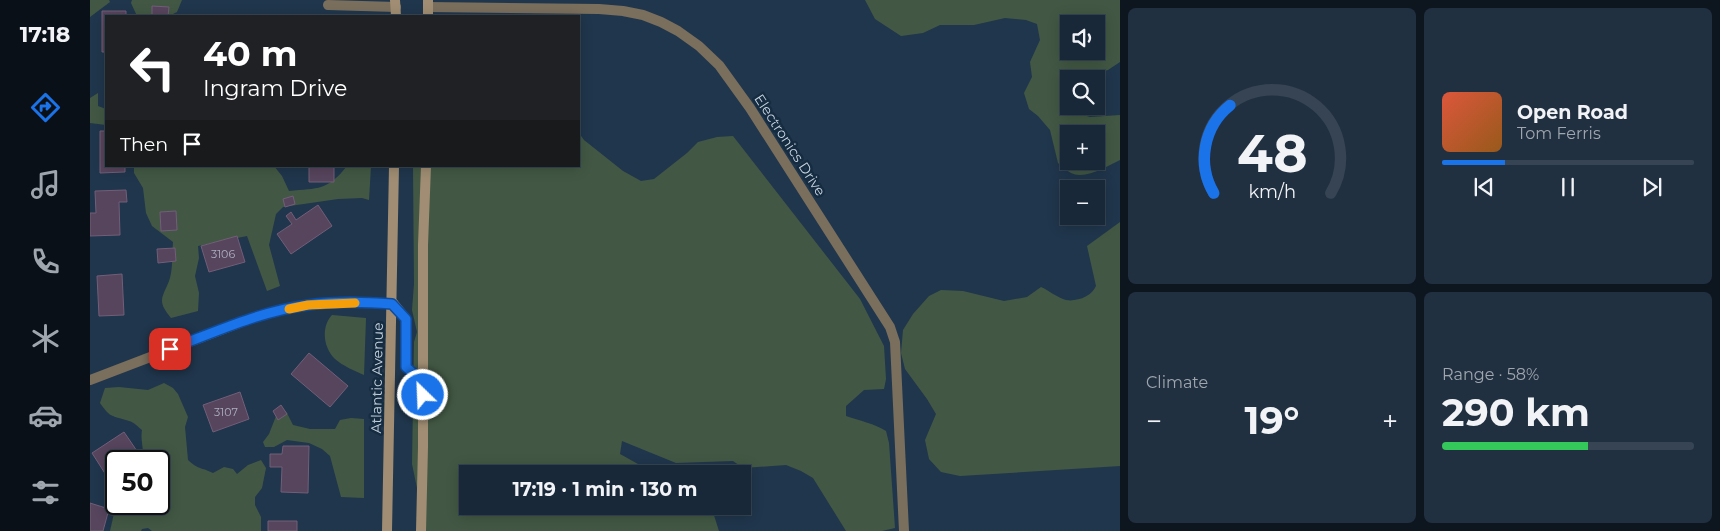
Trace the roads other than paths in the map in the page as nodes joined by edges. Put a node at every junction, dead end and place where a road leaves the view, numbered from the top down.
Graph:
1 (328, 5) dead end
2 (396, 8) edge
3 (428, 8) edge
4 (394, 167) edge
5 (426, 167) edge
6 (392, 304) junction
7 (90, 380) edge
8 (423, 382) junction
9 (388, 531) edge
10 (421, 531) edge
11 (904, 531) edge

1 - 2 street
3 - 11 street, Electronics Drive
4 - 6 main road, Atlantic Avenue
5 - 8 main road
6 - 7 street
6 - 8 main road
6 - 9 main road, Atlantic Avenue
8 - 10 main road

